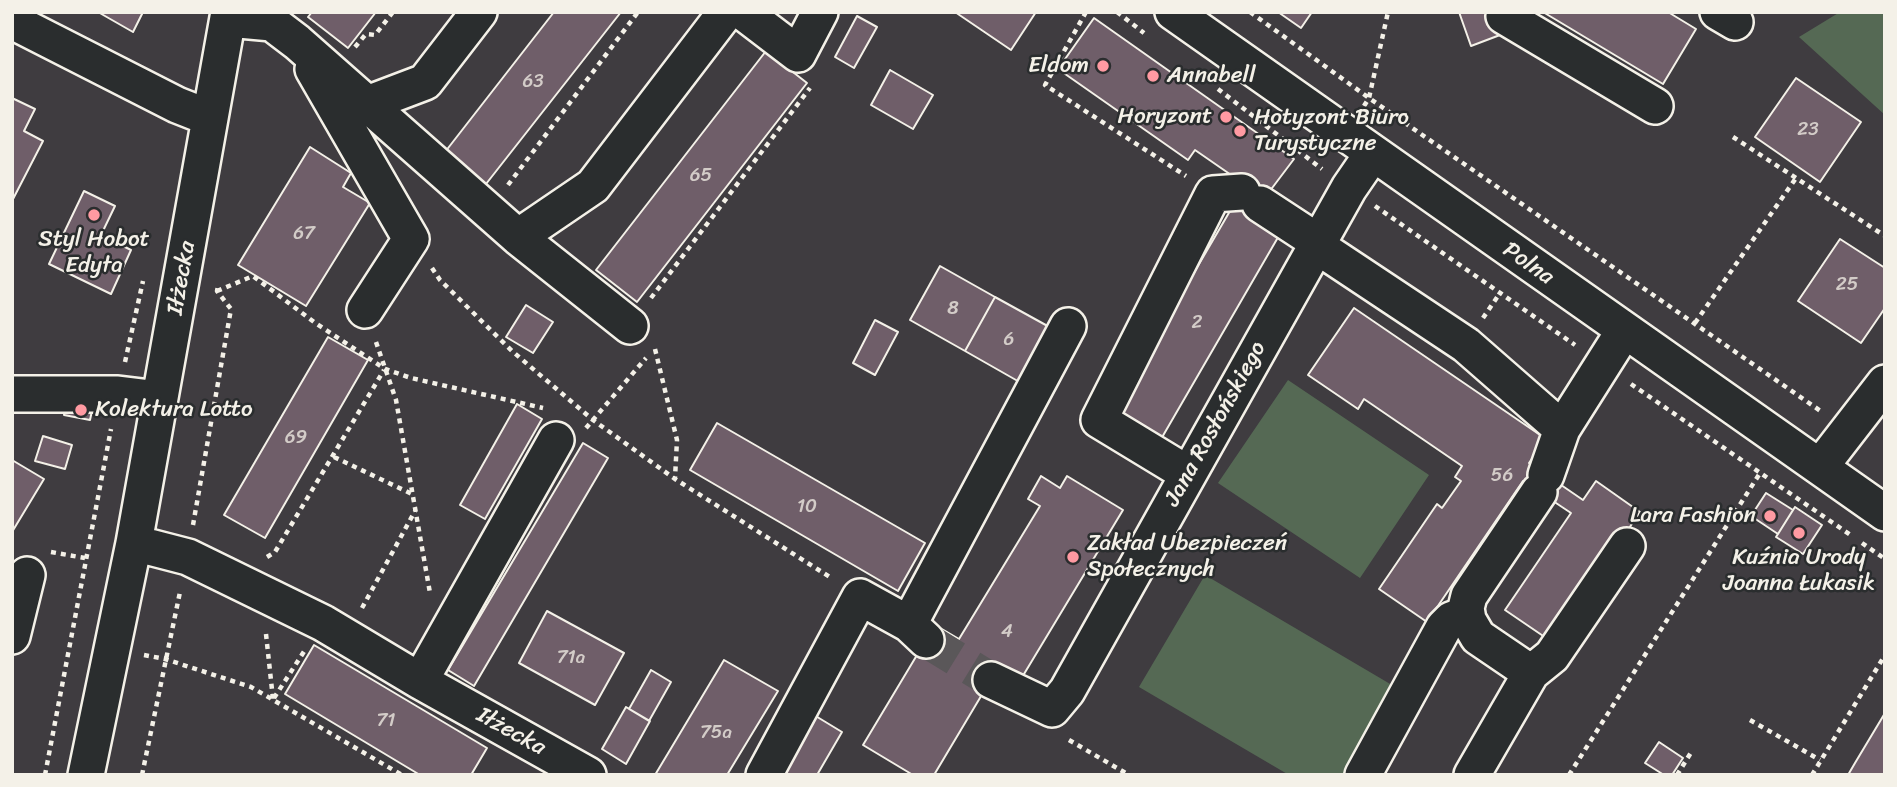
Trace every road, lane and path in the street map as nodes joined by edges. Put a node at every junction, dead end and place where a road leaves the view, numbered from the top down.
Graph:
1 (393, 12) edge
2 (479, 12) edge
3 (638, 12) edge
4 (726, 12) edge
5 (743, 12) edge
6 (820, 12) edge
7 (1086, 12) edge
8 (1117, 12) edge
9 (1173, 12) edge
10 (1251, 12) edge
11 (1388, 12) edge
12 (1506, 12) edge
13 (228, 16) edge
14 (12, 21) edge
15 (1150, 37) dead end
16 (298, 42) junction
17 (798, 54) junction
18 (333, 74) junction
19 (1216, 88) dead end
20 (1369, 98) junction
21 (367, 104) junction
22 (1655, 106) dead end
23 (211, 118) junction
24 (1733, 137) dead end
25 (1373, 153) junction
26 (1796, 177) junction
27 (1349, 188) junction
28 (1238, 197) junction
29 (489, 210) junction
30 (1885, 236) edge
31 (518, 237) junction
32 (411, 239) junction
33 (1317, 244) junction
34 (218, 281) dead end
35 (217, 291) junction
36 (365, 310) dead end
37 (1695, 323) junction
38 (1068, 326) dead end
39 (1624, 331) junction
40 (642, 337) junction
41 (1602, 364) junction
42 (385, 369) junction
43 (1885, 383) edge
44 (12, 394) edge
45 (159, 399) junction
46 (593, 420) junction
47 (563, 423) junction
48 (1562, 429) junction
49 (1848, 431) junction
50 (334, 457) junction
51 (1820, 467) junction
52 (1760, 473) junction
53 (1188, 474) junction
54 (675, 479) junction
55 (413, 495) junction
56 (415, 510) junction
57 (1885, 513) edge
58 (134, 543) junction
59 (1628, 546) dead end
60 (188, 557) junction
61 (1885, 559) edge
62 (225, 574) junction
63 (27, 575) dead end
64 (262, 593) junction
65 (860, 597) junction
66 (1467, 614) junction
67 (452, 625) junction
68 (335, 630) junction
69 (12, 636) edge
70 (1885, 655) edge
71 (165, 659) junction
72 (1531, 673) junction
73 (991, 680) tunnel mouth
74 (420, 681) junction
75 (273, 700) junction
76 (1052, 709) junction
77 (1750, 720) dead end
78 (1692, 751) dead end
79 (1820, 760) junction
80 (86, 775) edge
81 (142, 775) edge
82 (402, 775) edge
83 (588, 775) edge
84 (765, 775) edge
85 (1129, 775) edge
86 (1363, 775) edge
87 (1472, 775) edge
88 (1569, 775) edge
89 (1676, 775) edge
90 (1812, 775) edge

1 - 18 path
2 - 21 street
3 - 29 path
4 - 31 street
5 - 17 street
6 - 17 street
7 - 28 path
8 - 15 path
9 - 25 street, Polna
10 - 20 path
11 - 20 path
12 - 22 street
13 - 16 street
13 - 23 street, Iłżecka
14 - 23 street
16 - 18 street
16 - 32 street
17 - 40 path
18 - 21 street
19 - 27 path
20 - 37 path
21 - 29 street
23 - 45 street, Iłżecka
24 - 26 path
25 - 27 street, Jana Rosłońskiego
25 - 39 street, Polna
26 - 30 path
26 - 37 path
27 - 33 street, Jana Rosłońskiego
27 - 41 path
28 - 33 street
28 - 53 street
29 - 31 street
31 - 40 street
32 - 36 street
32 - 46 path
33 - 48 street
33 - 53 street, Jana Rosłońskiego
34 - 35 path
35 - 42 path
35 - 60 path
37 - 49 path
38 - 65 street
39 - 41 street
39 - 51 street, Polna
40 - 46 path
40 - 54 path
41 - 48 street
41 - 52 path
42 - 47 path
42 - 50 path
42 - 55 path
43 - 49 street
44 - 45 street
45 - 58 street, Iłżecka
46 - 47 path
46 - 54 path
47 - 67 street
48 - 66 street
49 - 51 street
50 - 55 path
50 - 62 path
51 - 57 street, Polna
52 - 61 path
52 - 88 path
53 - 76 street, Jana Rosłońskiego
54 - 65 path
55 - 56 path
56 - 67 path
56 - 68 path
58 - 60 street, Iłżecka
58 - 80 street, Iłżecka
59 - 72 street
60 - 62 street, Iłżecka
60 - 71 path
62 - 64 street, Iłżecka
63 - 69 street
64 - 68 street, Iłżecka
64 - 75 path
65 - 84 street
66 - 72 street
66 - 86 street
67 - 74 street
68 - 74 street, Iłżecka
68 - 75 path
70 - 79 path
71 - 75 path
71 - 81 path
72 - 87 street
73 - 76 street
74 - 83 street, Iłżecka
75 - 82 path
76 - 85 path
77 - 79 path
78 - 89 path
79 - 90 path

